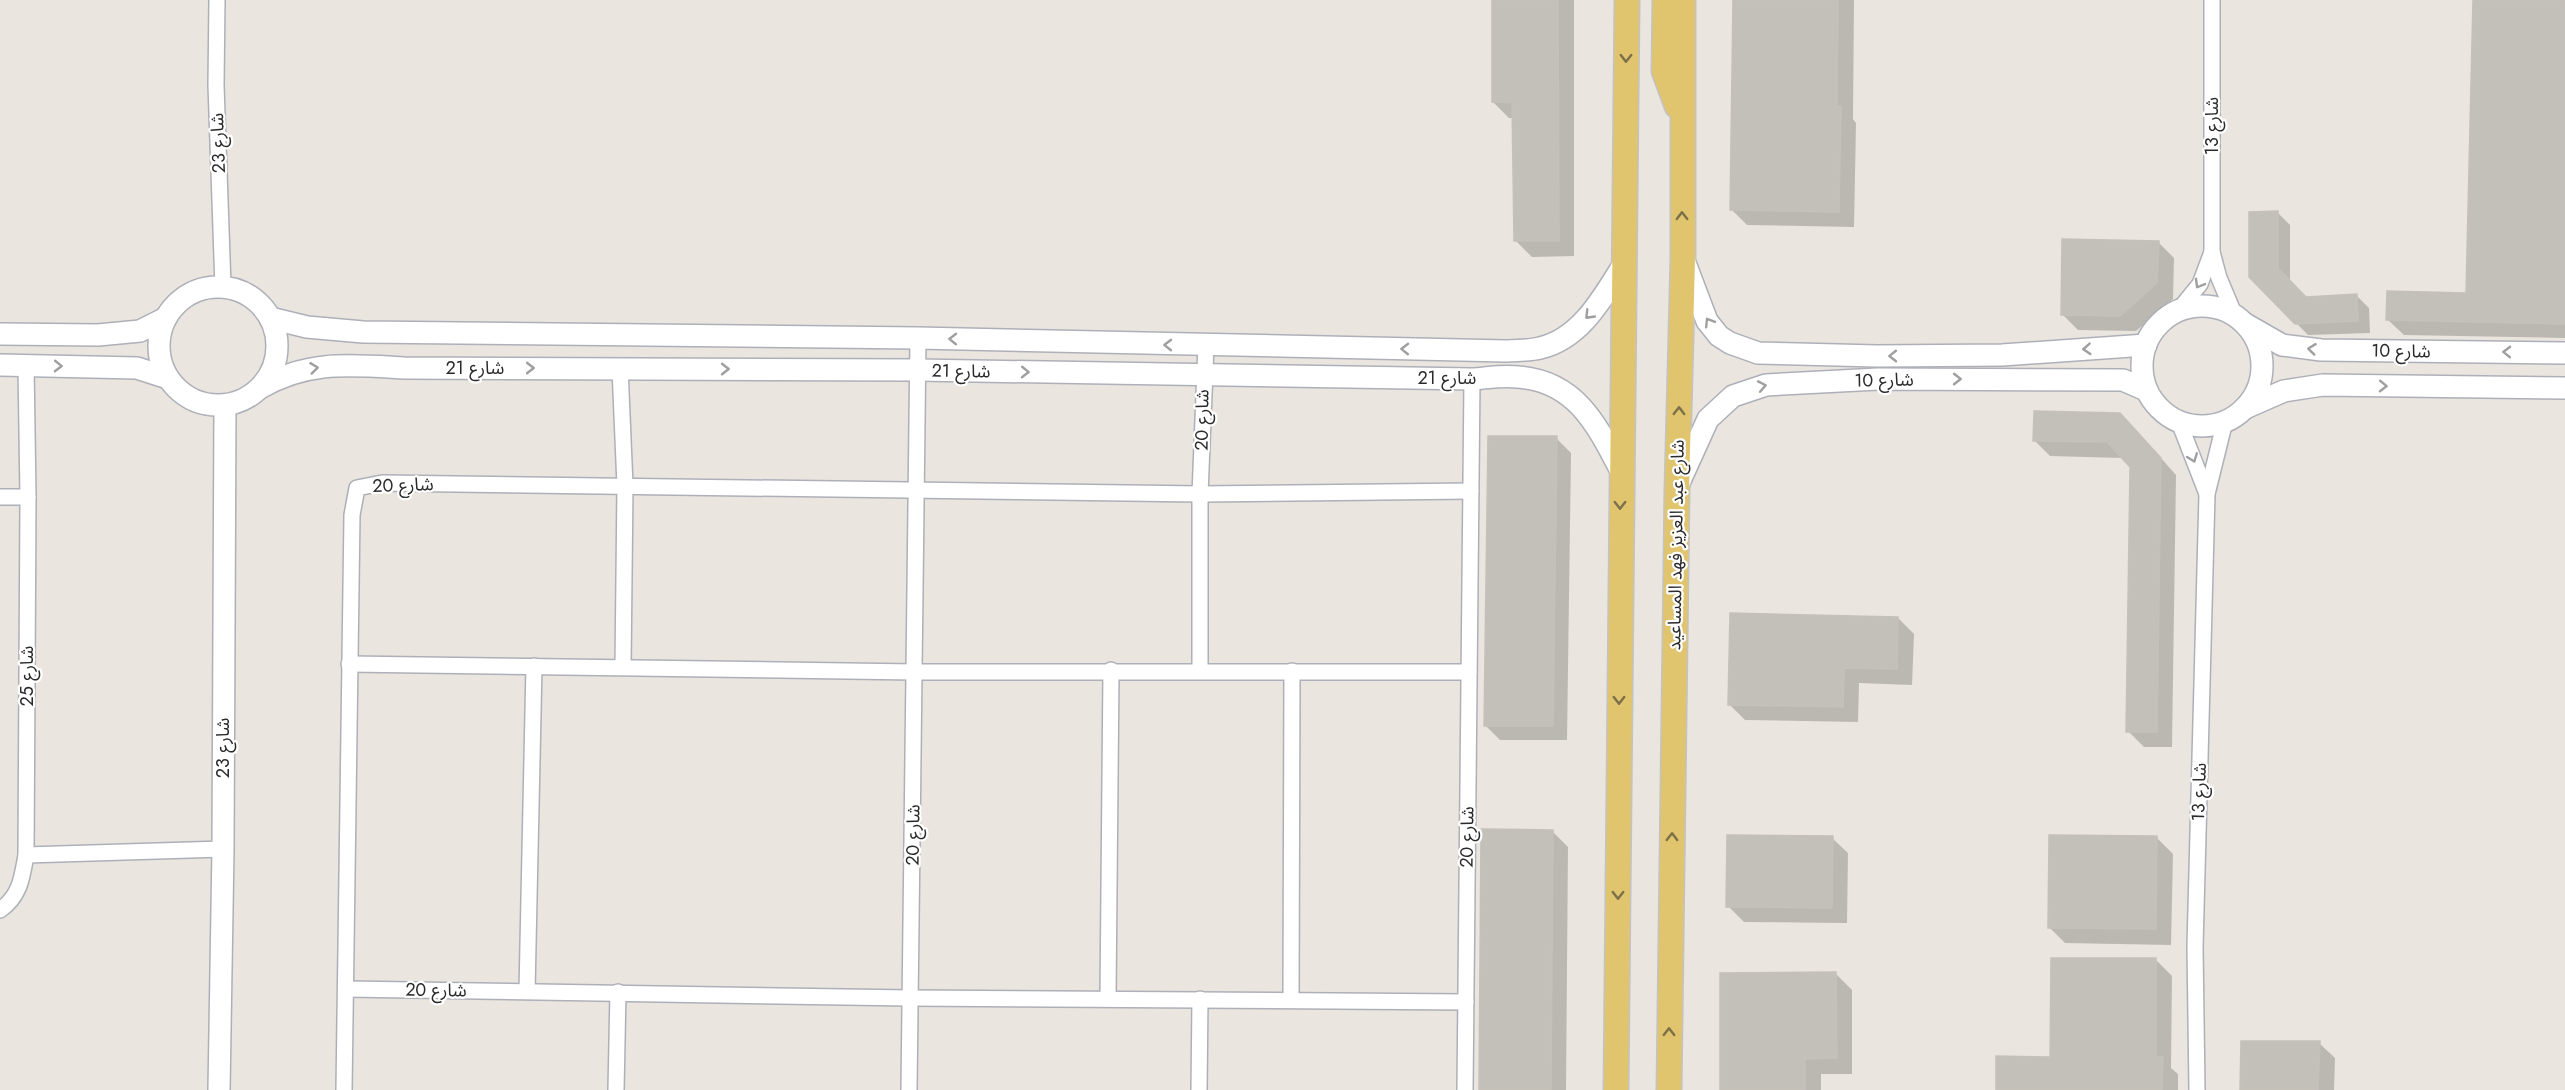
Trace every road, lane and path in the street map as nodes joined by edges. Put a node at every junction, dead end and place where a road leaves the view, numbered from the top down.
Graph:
1 (217, 0) edge
2 (1627, 0) edge
3 (1665, 0) edge
4 (1683, 0) edge
5 (2212, 0) edge
6 (1681, 116) junction
7 (2212, 252) junction
8 (1683, 258) junction
9 (1623, 267) junction
10 (223, 287) junction
11 (2178, 311) junction
12 (166, 318) junction
13 (270, 318) junction
14 (2239, 319) junction
15 (0, 334) edge
16 (918, 338) junction
17 (1206, 345) junction
18 (2146, 345) junction
19 (2565, 353) edge
20 (0, 365) edge
21 (27, 365) junction
22 (620, 368) junction
23 (918, 370) junction
24 (1203, 374) junction
25 (168, 378) junction
26 (1472, 379) junction
27 (260, 388) junction
28 (2565, 388) edge
29 (2146, 390) junction
30 (225, 405) junction
31 (2244, 408) junction
32 (2225, 421) junction
33 (2179, 422) junction
34 (1621, 471) junction
35 (625, 486) junction
36 (918, 490) junction
37 (1677, 490) junction
38 (1471, 491) junction
39 (1200, 494) junction
40 (2206, 494) junction
41 (0, 497) edge
42 (28, 497) junction
43 (349, 664) junction
44 (534, 666) junction
45 (623, 667) junction
46 (1111, 670) junction
47 (1200, 670) junction
48 (1292, 671) junction
49 (915, 672) junction
50 (1469, 672) junction
51 (223, 849) junction
52 (26, 855) junction
53 (0, 910) edge
54 (346, 989) junction
55 (527, 992) junction
56 (618, 992) junction
57 (910, 998) junction
58 (1108, 998) junction
59 (1200, 999) junction
60 (1291, 1000) junction
61 (1466, 1002) junction
62 (219, 1090) edge
63 (344, 1090) edge
64 (616, 1090) edge
65 (909, 1090) edge
66 (1199, 1090) edge
67 (1465, 1090) edge
68 (1616, 1090) edge
69 (1669, 1090) edge
70 (2197, 1090) edge

1 - 10 street, شارع 23
2 -> 9 main road
3 - 6 main road
4 - 6 main road, شارع عبد العزيز فهد المساعيد
5 - 7 street, شارع 13
8 -> 6 main road, شارع عبد العزيز فهد المساعيد
7 -> 11 street, شارع 13
7 - 14 street, شارع 13
18 -> 8 street, شارع 10
37 -> 8 main road, شارع عبد العزيز فهد المساعيد
9 -> 17 street, شارع 21
9 - 34 main road
10 - 12 street
10 - 13 street
11 - 14 street
11 - 18 street
12 - 15 street
12 - 25 street
13 - 16 street, شارع 21
13 - 27 street
19 -> 14 street, شارع 10
14 - 31 street
17 -> 16 street, شارع 21
16 - 23 street, شارع 20
17 - 24 street, شارع 20
18 - 29 street
20 - 21 street
21 -> 25 street
21 - 42 street, شارع 25
22 -> 23 street, شارع 21
27 -> 22 street, شارع 21
22 - 35 street
23 -> 24 street, شارع 21
23 - 36 street, شارع 20
24 - 26 street, شارع 21
24 - 39 street, شارع 20
25 - 30 street
26 - 34 street, شارع 21
26 - 38 street, شارع 20
27 - 30 street
31 -> 28 street, شارع 10
29 - 33 street
37 -> 29 street, شارع 10
30 - 51 street, شارع 23
31 - 32 street
32 - 33 street
32 - 40 street, شارع 13
33 -> 40 street, شارع 13
34 -> 68 main road
35 - 36 street, شارع 20
35 - 43 street, شارع 20
35 - 45 street
36 - 39 street, شارع 20
36 - 49 street, شارع 20
69 -> 37 main road, شارع عبد العزيز فهد المساعيد
38 - 39 street, شارع 20
38 - 50 street, شارع 20
39 - 47 street, شارع 20
40 - 70 street, شارع 13
41 - 42 street
42 - 52 street, شارع 25
43 - 44 street
43 - 54 street, شارع 20
44 - 45 street
44 - 55 street
45 - 49 street
46 - 47 street
46 - 49 street
46 - 58 street
47 - 48 street
48 - 50 street
48 - 60 street
49 - 57 street, شارع 20
50 - 61 street, شارع 20
51 - 52 street
51 - 62 street, شارع 23
52 - 53 street, شارع 25
54 - 55 street, شارع 20
54 - 63 street, شارع 20
55 - 56 street, شارع 20
56 - 57 street, شارع 20
56 - 64 street
57 - 58 street, شارع 20
57 - 65 street, شارع 20
58 - 59 street, شارع 20
59 - 60 street, شارع 20
59 - 66 street
60 - 61 street, شارع 20
61 - 67 street, شارع 20

